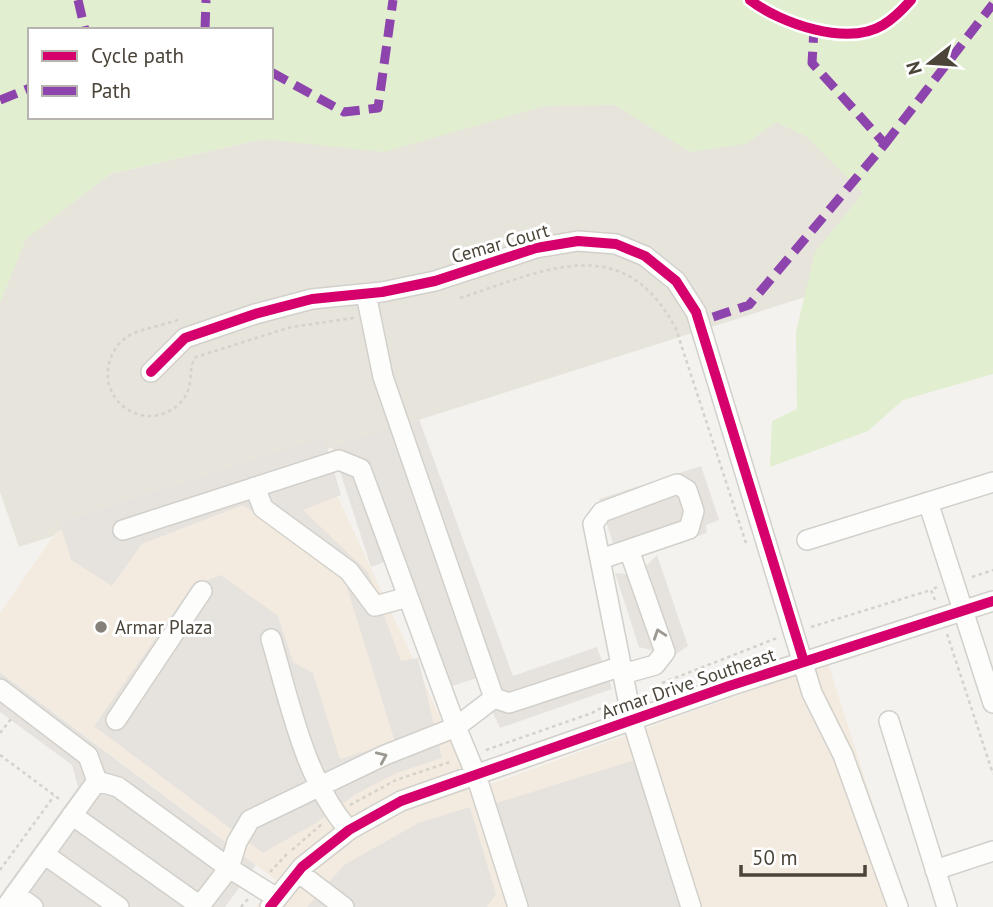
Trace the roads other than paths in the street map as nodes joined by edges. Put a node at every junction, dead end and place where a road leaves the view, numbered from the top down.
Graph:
1 (366, 294) junction
2 (151, 372) dead end
3 (993, 482) edge
4 (255, 487) junction
5 (928, 502) junction
6 (122, 530) dead end
7 (807, 540) dead end
8 (629, 550) junction
9 (600, 559) junction
10 (202, 591) dead end
11 (408, 597) junction
12 (993, 601) edge
13 (963, 611) junction
14 (271, 639) dead end
15 (804, 662) junction
16 (623, 670) junction
17 (0, 689) edge
18 (992, 697) edge
19 (494, 698) junction
20 (116, 720) dead end
21 (632, 720) junction
22 (889, 721) dead end
23 (456, 727) junction
24 (476, 775) junction
25 (97, 781) junction
26 (320, 786) junction
27 (74, 813) junction
28 (349, 830) junction
29 (993, 851) edge
30 (44, 854) junction
31 (229, 868) junction
32 (935, 870) junction
33 (298, 872) junction
34 (10, 901) edge
35 (274, 903) edge
36 (338, 905) edge
37 (200, 906) edge
38 (33, 907) edge
39 (119, 907) edge
40 (518, 907) edge
41 (691, 907) edge
42 (898, 907) edge
43 (947, 907) edge

1 - 2 street, Cemar Court
1 - 15 street, Cemar Court
1 - 19 street
3 - 5 street
4 - 6 street
4 - 11 street
4 - 11 street
5 - 7 street
5 - 13 street
8 - 9 street
8 - 9 street
16 -> 8 street
9 - 16 street
10 - 20 street
11 - 23 street
12 - 13 street, Armar Drive Southeast
13 - 15 street, Armar Drive Southeast
13 - 18 street
14 - 26 street
15 - 21 street, Armar Drive Southeast
15 - 42 street, Cemar Court
16 - 19 street
16 - 21 street
17 - 25 street
19 - 23 street
21 - 24 street, Armar Drive Southeast
21 - 41 street
22 - 32 street
23 - 24 street
26 -> 23 street
24 - 28 street, Armar Drive Southeast
24 - 40 street
25 - 27 street
25 - 31 street
26 - 28 street
26 - 31 street
27 - 30 street
27 - 37 street
28 - 33 street, Armar Drive Southeast
29 - 32 street
30 - 34 street
30 - 39 street
31 - 35 street
31 - 37 street
32 - 43 street
33 - 35 street, Armar Drive Southeast
33 - 36 street
34 - 38 street

